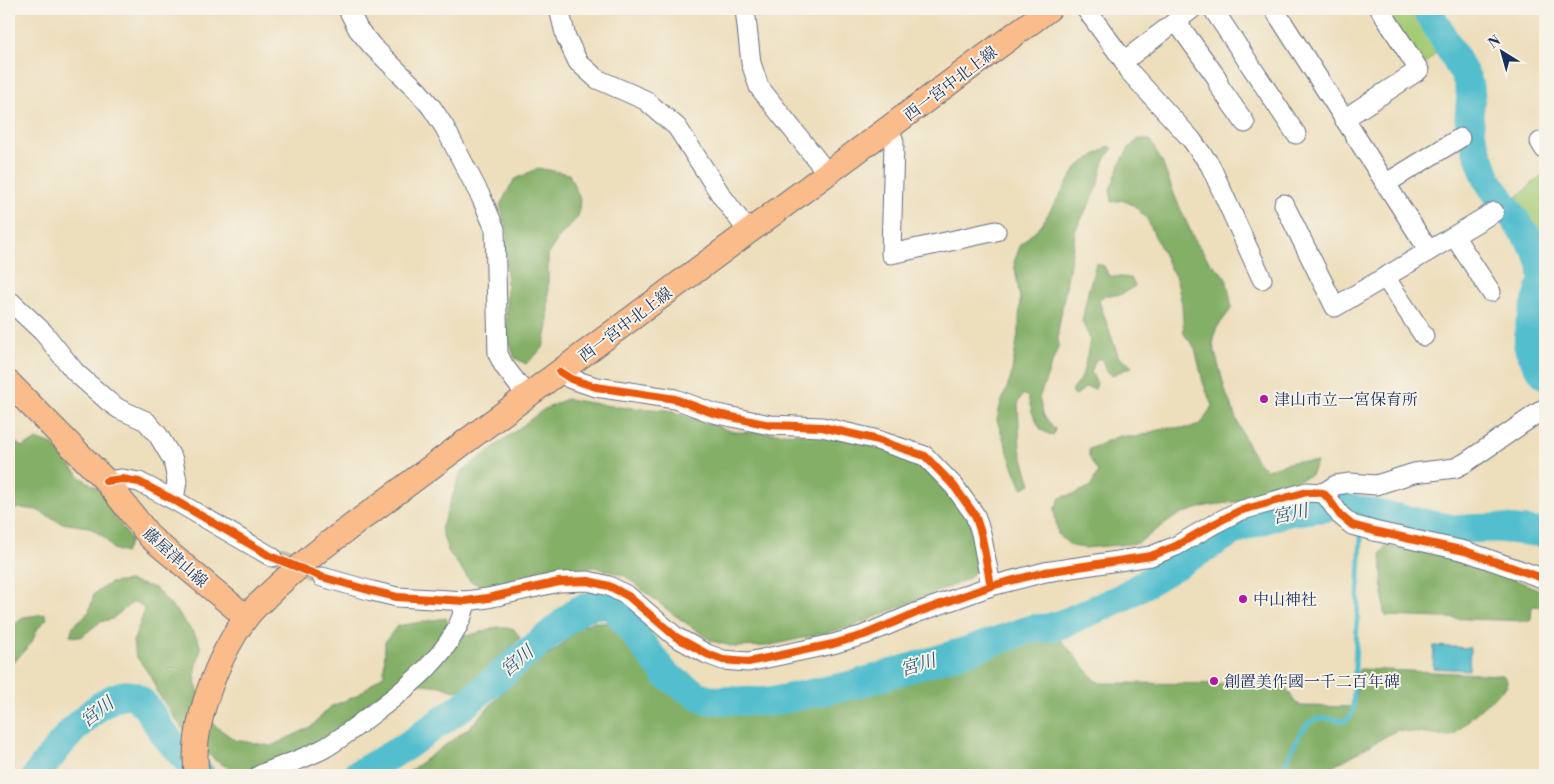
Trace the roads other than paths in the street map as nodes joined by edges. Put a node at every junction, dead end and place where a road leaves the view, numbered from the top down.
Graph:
1 (348, 9) edge
2 (549, 9) edge
3 (559, 9) edge
4 (745, 9) edge
5 (1049, 9) edge
6 (1086, 9) edge
7 (1192, 9) edge
8 (1213, 9) edge
9 (1274, 9) edge
10 (1380, 9) edge
11 (1176, 21) junction
12 (566, 37) junction
13 (1124, 61) junction
14 (1344, 119) junction
15 (1245, 123) dead end
16 (889, 128) junction
17 (1296, 134) dead end
18 (1460, 138) dead end
19 (828, 174) junction
20 (1385, 184) junction
21 (1284, 204) dead end
22 (1494, 212) dead end
23 (996, 231) dead end
24 (748, 232) junction
25 (1454, 236) junction
26 (1429, 251) junction
27 (1385, 277) junction
28 (1262, 279) dead end
29 (1491, 292) dead end
30 (11, 302) dead end
31 (1424, 336) dead end
32 (560, 372) junction
33 (9, 383) edge
34 (527, 396) junction
35 (1545, 408) edge
36 (106, 480) junction
37 (1326, 496) junction
38 (174, 500) junction
39 (272, 557) tunnel mouth
40 (322, 577) tunnel mouth
41 (1545, 579) edge
42 (991, 586) junction
43 (466, 601) junction
44 (246, 617) junction
45 (197, 775) edge
46 (260, 775) edge

1 - 34 street
2 - 12 street
3 - 12 street
4 - 19 street
5 - 16 main road, 西一宮中北上線
6 - 13 street
7 - 11 street
8 - 17 street
9 - 14 street
10 - 14 street
11 - 13 street
11 - 15 street
12 - 24 street
13 - 28 street
14 - 20 street
16 - 19 main road, 西一宮中北上線
16 - 23 street
18 - 20 street
19 - 24 main road, 西一宮中北上線
20 - 26 street
21 - 27 street
22 - 25 street
24 - 32 main road, 西一宮中北上線
25 - 26 street
25 - 29 street
26 - 27 street
27 - 31 street
30 - 38 street
32 - 34 main road, 西一宮中北上線
32 - 42 street
33 - 36 main road, 藤屋津山線
34 - 44 main road, 西一宮中北上線
35 - 37 street
36 - 38 street
36 - 44 main road, 藤屋津山線
37 - 41 street
37 - 42 street
38 - 39 street
40 - 43 street
42 - 43 street
43 - 46 street
44 - 45 main road, 西一宮中北上線

